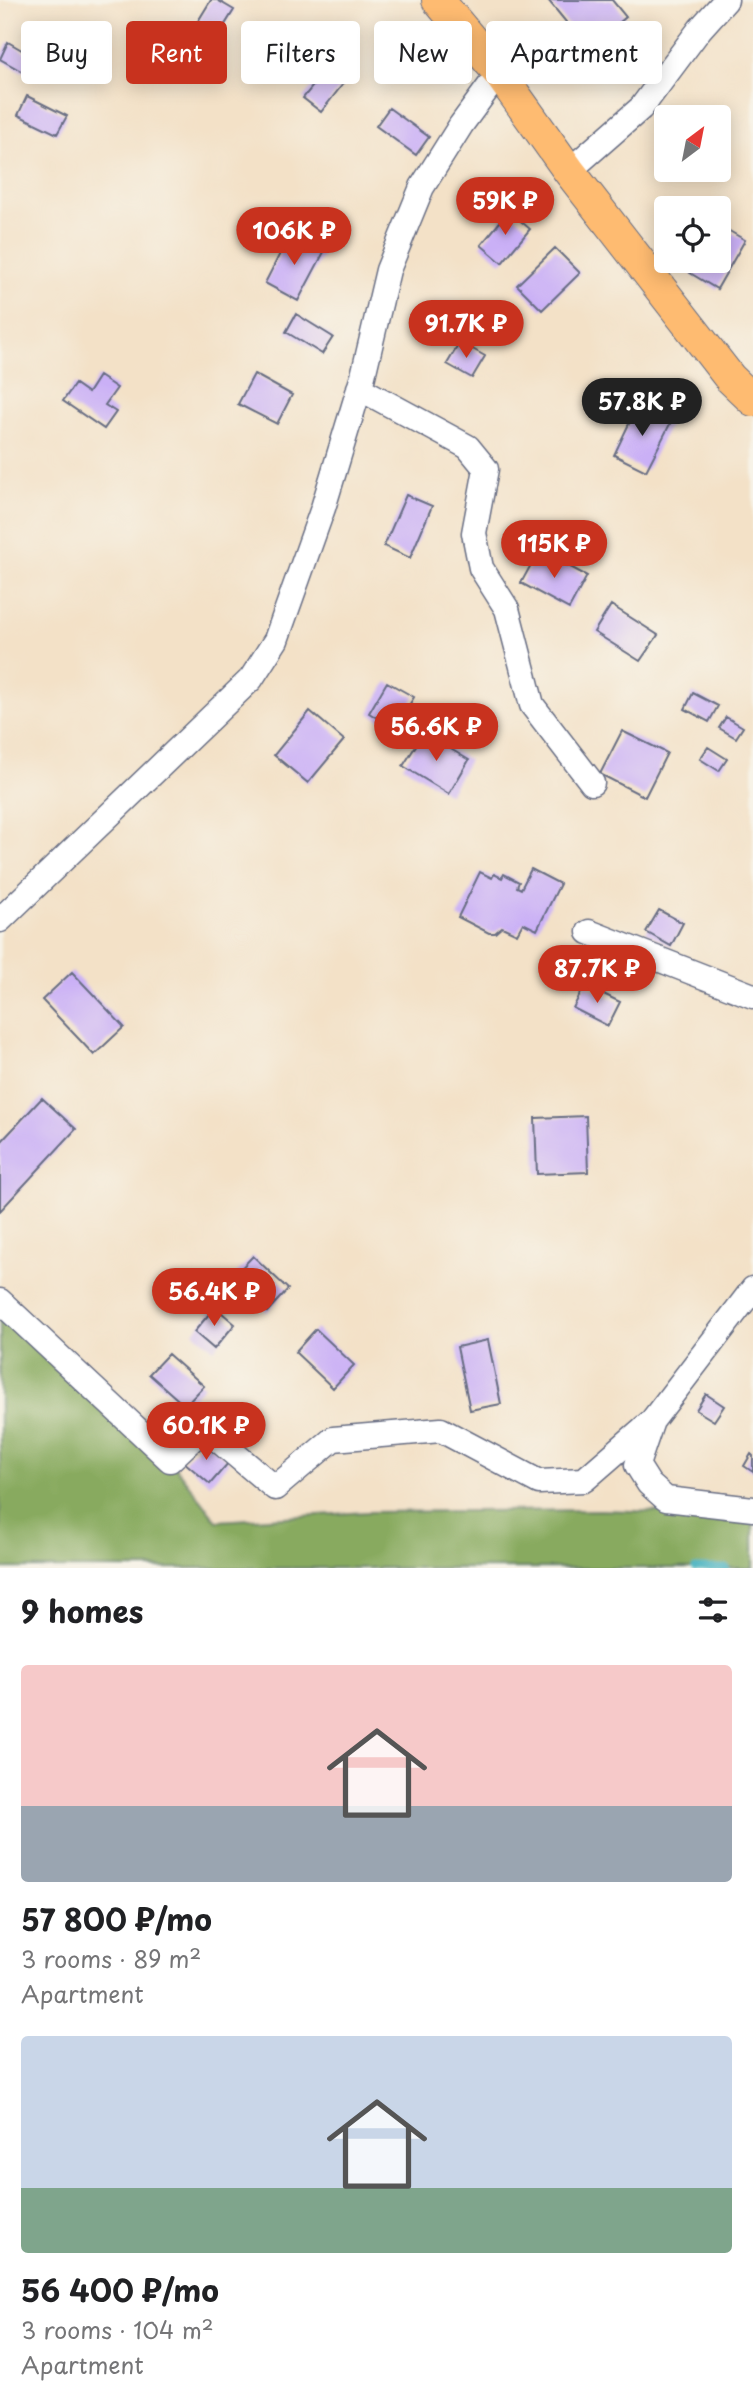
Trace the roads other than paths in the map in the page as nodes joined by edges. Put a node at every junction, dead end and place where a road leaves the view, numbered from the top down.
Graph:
1 (438, 0) edge
2 (726, 0) edge
3 (486, 57) edge
4 (491, 84) edge
5 (507, 84) edge
6 (569, 171) junction
7 (359, 388) junction
8 (753, 400) edge
9 (592, 783) dead end
10 (0, 920) edge
11 (589, 932) dead end
12 (753, 996) edge
13 (753, 1289) edge
14 (0, 1301) edge
15 (652, 1421) junction
16 (753, 1508) edge

1 - 3 main road
2 - 6 street
4 - 7 street
5 - 6 main road
6 - 8 main road
7 - 9 street
7 - 10 street
11 - 12 street
13 - 15 street
14 - 15 street
15 - 16 street

